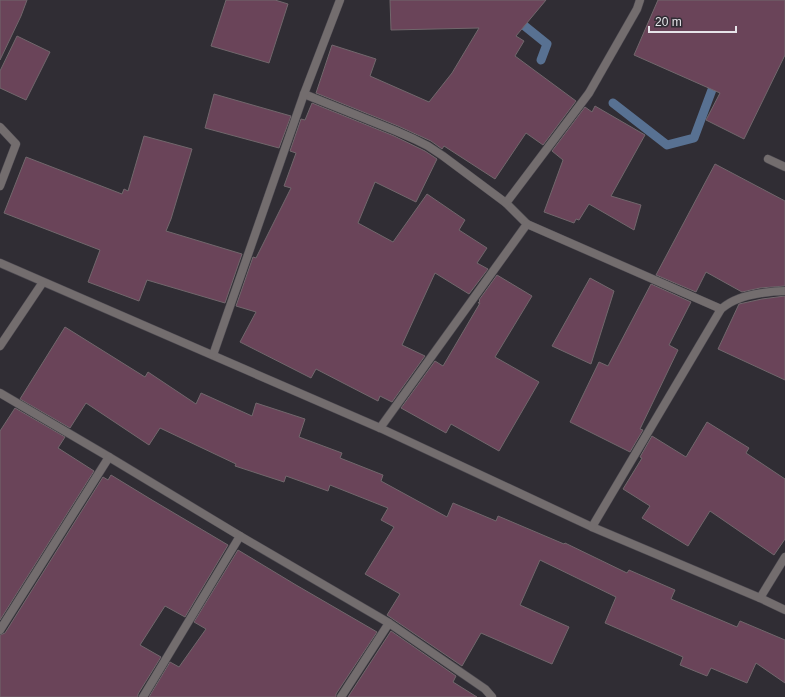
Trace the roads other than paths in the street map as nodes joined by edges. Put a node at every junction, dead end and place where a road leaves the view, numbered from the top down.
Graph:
1 (340, 0) edge
2 (640, 0) edge
3 (304, 94) junction
4 (0, 127) edge
5 (768, 158) dead end
6 (785, 167) edge
7 (0, 186) edge
8 (506, 203) junction
9 (527, 224) junction
10 (0, 263) edge
11 (43, 282) junction
12 (785, 291) edge
13 (721, 309) junction
14 (0, 346) edge
15 (213, 355) junction
16 (0, 393) edge
17 (380, 428) junction
18 (109, 457) junction
19 (592, 527) junction
20 (240, 536) junction
21 (785, 558) edge
22 (760, 598) junction
23 (785, 610) edge
24 (389, 623) junction
25 (0, 630) edge
26 (143, 697) edge
27 (341, 697) edge
28 (492, 697) edge

1 - 3 street
2 - 8 street
3 - 8 street
3 - 15 street
4 - 7 street
5 - 6 street
8 - 9 street
9 - 13 street
9 - 17 street
10 - 11 street
11 - 14 street
11 - 15 street
12 - 13 street
13 - 19 street
15 - 17 street
16 - 18 street
17 - 19 street
18 - 20 street
18 - 25 street
19 - 22 street
20 - 24 street
20 - 26 street
21 - 22 street
22 - 23 street
24 - 27 street
24 - 28 street

